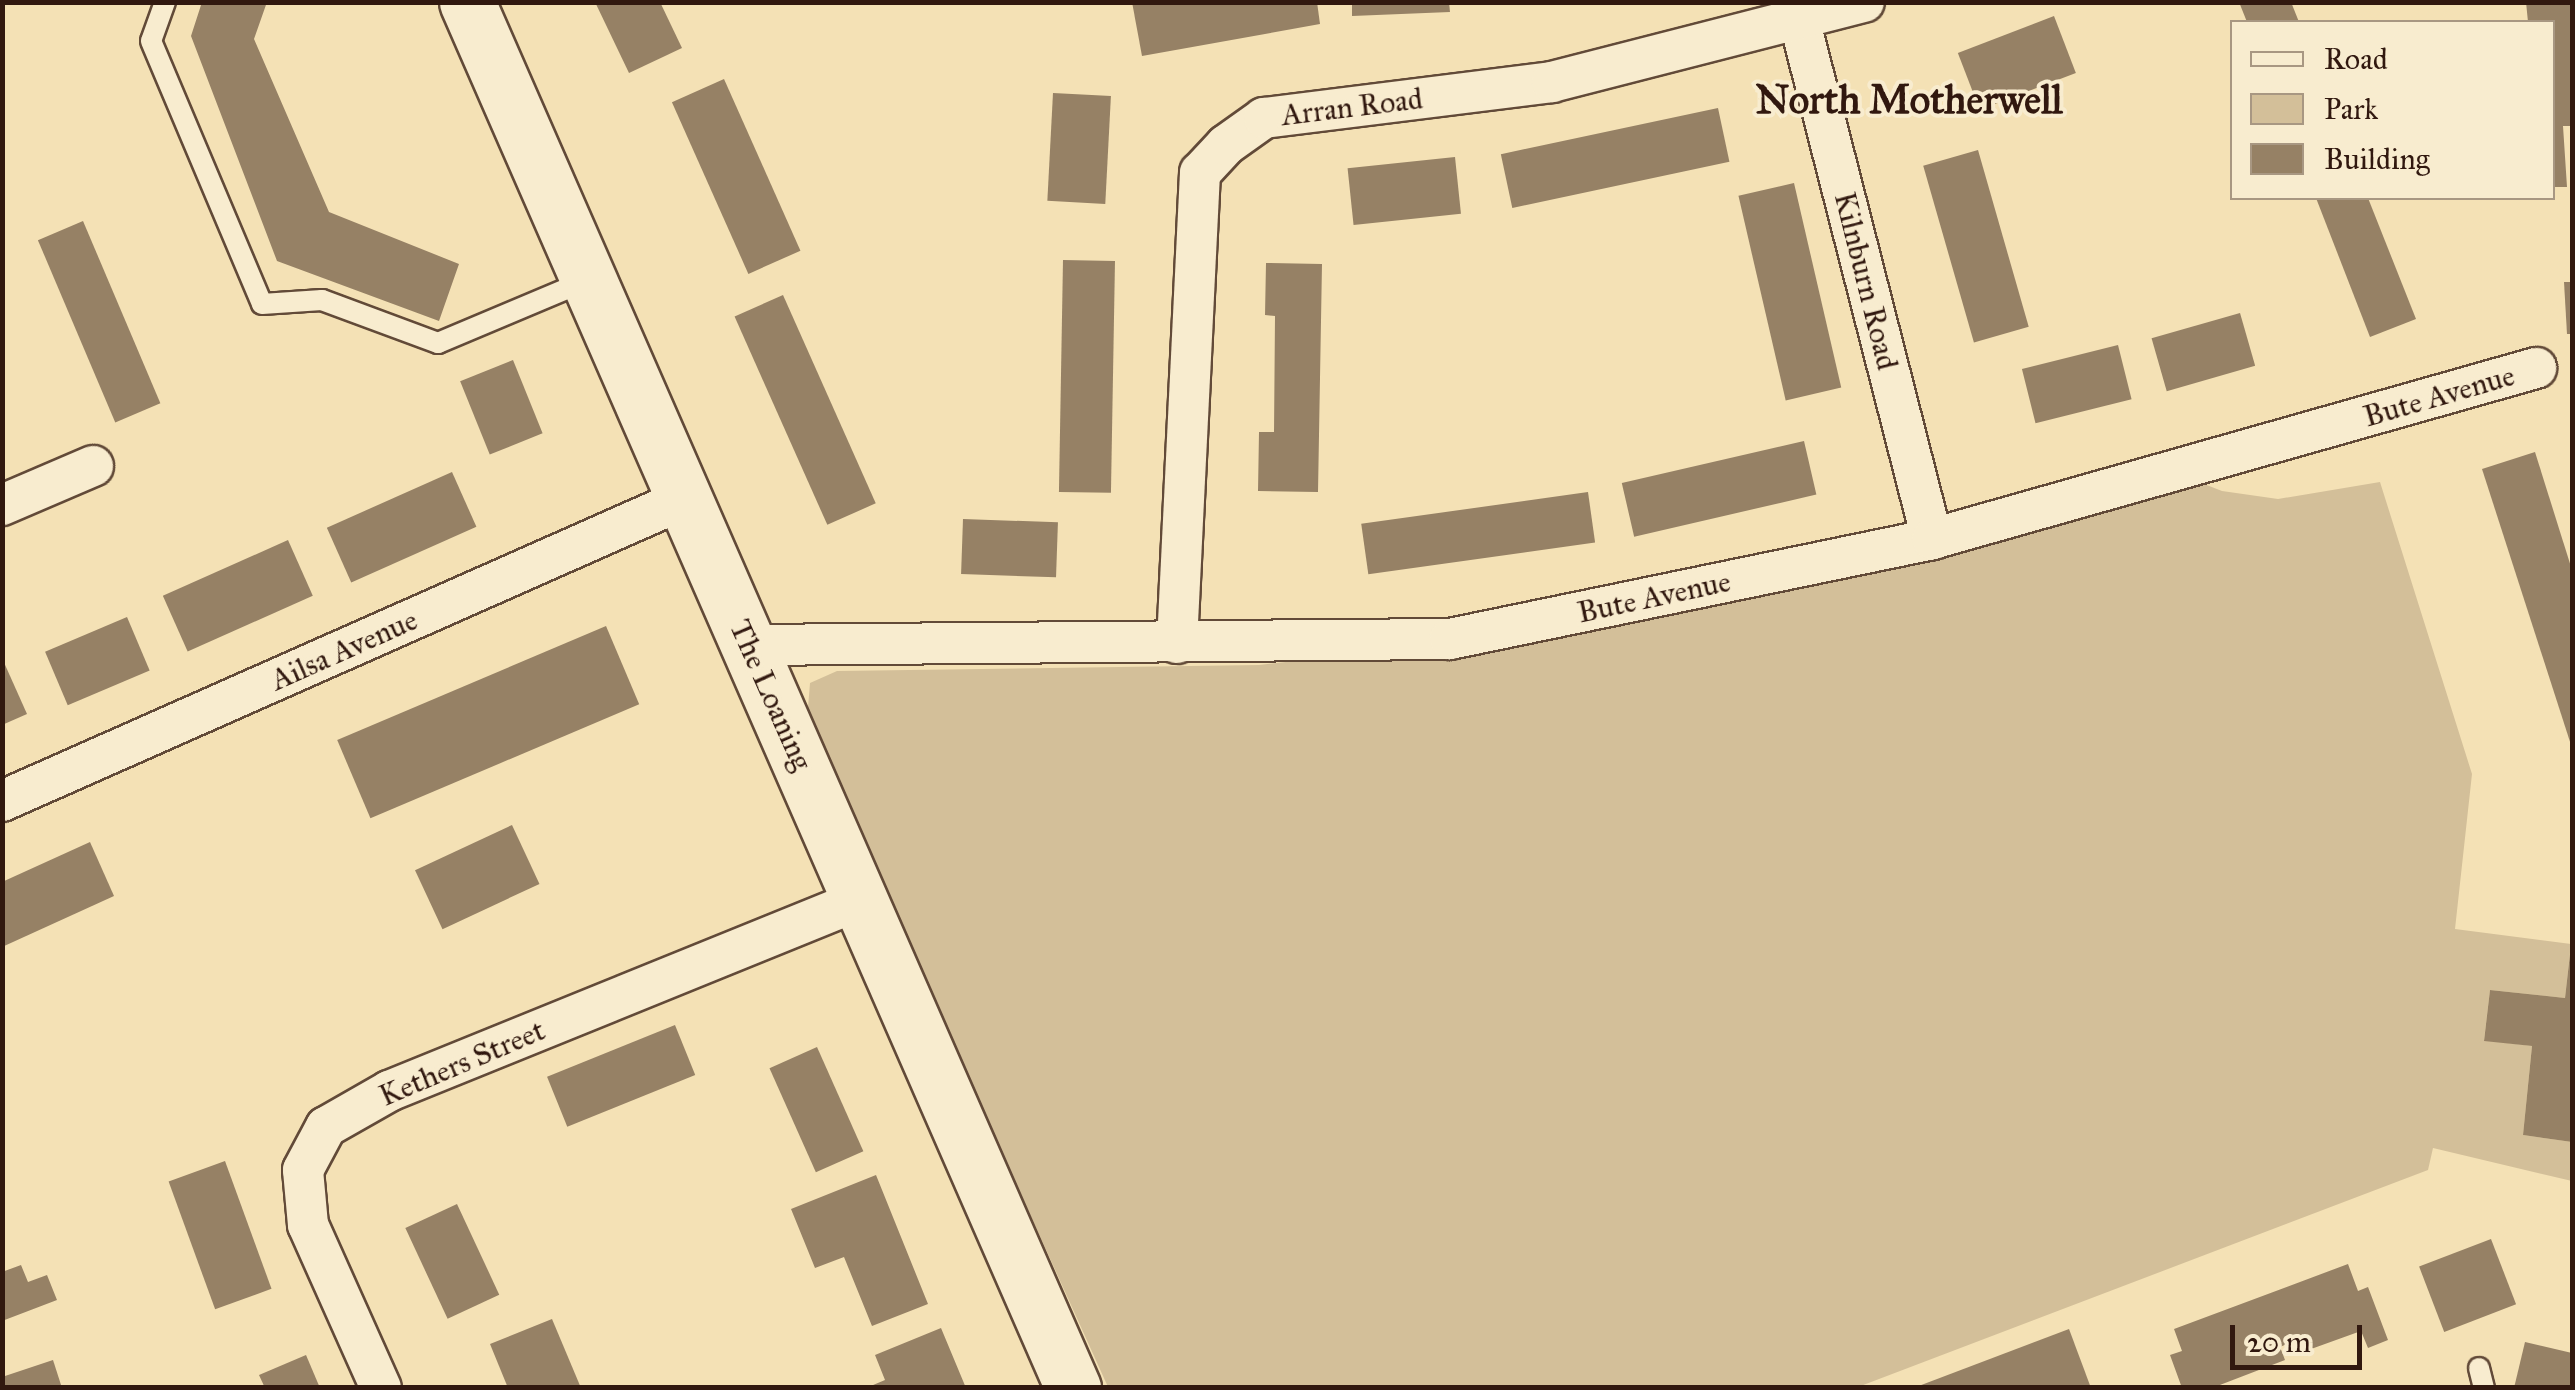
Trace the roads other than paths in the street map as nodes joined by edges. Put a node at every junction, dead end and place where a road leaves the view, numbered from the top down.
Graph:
1 (165, 2) edge
2 (467, 2) edge
3 (1864, 2) edge
4 (1800, 23) junction
5 (589, 279) junction
6 (2536, 368) dead end
7 (93, 466) dead end
8 (686, 498) junction
9 (2, 505) edge
10 (1932, 539) junction
11 (1176, 642) junction
12 (748, 645) junction
13 (2, 801) edge
14 (862, 899) junction
15 (381, 1388) edge
16 (1073, 1388) edge

1 - 5 lane
2 - 5 street, The Loaning
3 - 4 street, Arran Road
4 - 10 street, Kilnburn Road
4 - 11 street, Arran Road
5 - 8 street, The Loaning
6 - 10 street, Bute Avenue
7 - 9 street
8 - 12 street, The Loaning
8 - 13 street, Ailsa Avenue
10 - 11 street, Bute Avenue
11 - 12 street, Bute Avenue
12 - 14 street, The Loaning
14 - 15 street, Kethers Street
14 - 16 street, The Loaning

